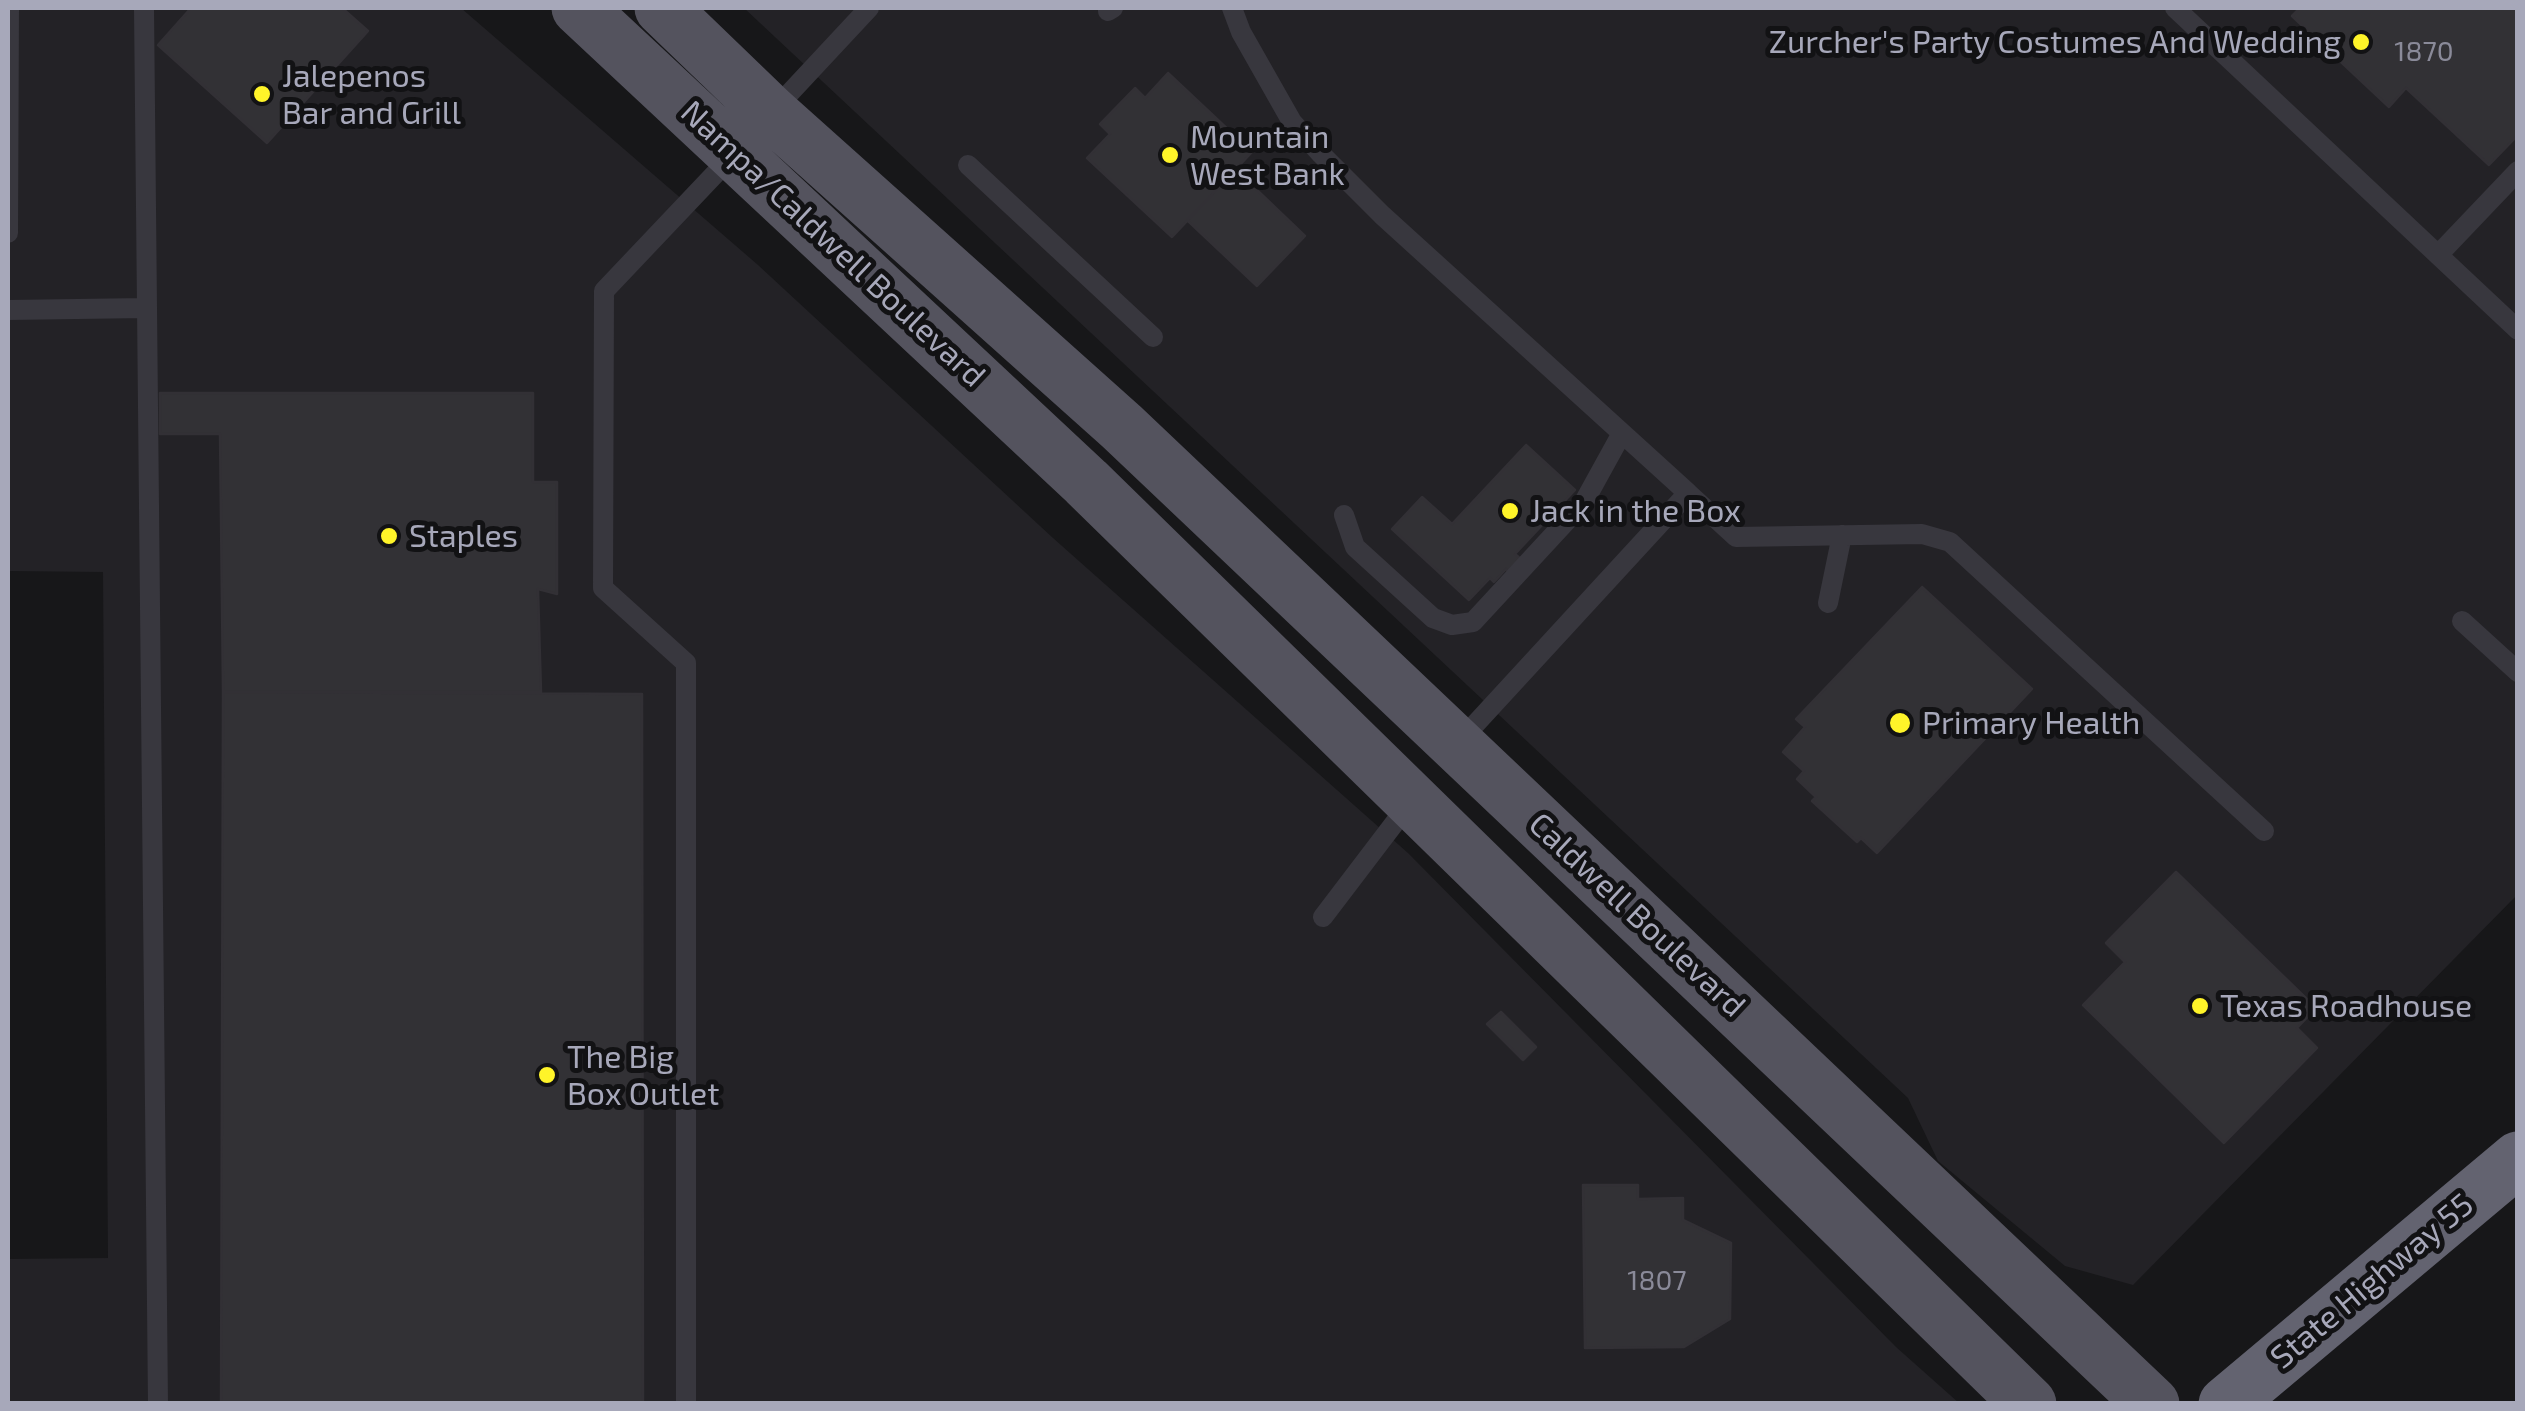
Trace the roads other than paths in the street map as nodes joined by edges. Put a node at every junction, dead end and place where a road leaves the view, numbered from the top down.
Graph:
1 (10, 8) edge
2 (144, 8) edge
3 (578, 8) edge
4 (662, 8) edge
5 (869, 8) edge
6 (1232, 8) edge
7 (2175, 8) edge
8 (9, 42) edge
9 (754, 132) junction
10 (968, 165) dead end
11 (2518, 171) edge
12 (8, 233) edge
13 (2438, 255) junction
14 (145, 308) junction
15 (8, 310) edge
16 (2518, 330) edge
17 (1154, 337) dead end
18 (1122, 427) joint
19 (1622, 433) junction
20 (1688, 492) junction
21 (1344, 515) dead end
22 (1842, 535) junction
23 (1828, 602) dead end
24 (2462, 621) dead end
25 (2518, 672) edge
26 (1457, 744) junction
27 (1413, 798) junction
28 (2264, 830) dead end
29 (1323, 917) dead end
30 (2518, 1159) edge
31 (158, 1404) edge
32 (686, 1404) edge
33 (2029, 1404) edge
34 (2152, 1404) edge
35 (2226, 1404) edge

1 - 8 lane
2 - 14 lane
3 - 9 main road, Nampa/Caldwell Boulevard
4 - 9 main road, Nampa/Caldwell Boulevard
5 - 9 lane
6 - 19 lane
7 - 13 lane
8 - 12 lane
9 - 18 main road, Nampa/Caldwell Boulevard
9 - 27 main road, Nampa/Caldwell Boulevard
9 - 32 lane
10 - 17 lane
11 - 13 lane
13 - 16 lane
14 - 15 lane
14 - 31 lane
18 - 26 main road, Caldwell Boulevard
19 - 20 lane
19 - 21 lane
20 - 22 lane
20 - 26 lane
22 - 23 lane
22 - 28 lane
24 - 25 lane
26 - 34 main road, Caldwell Boulevard
27 - 29 lane
27 - 33 main road
30 - 35 highway, State Highway 55

